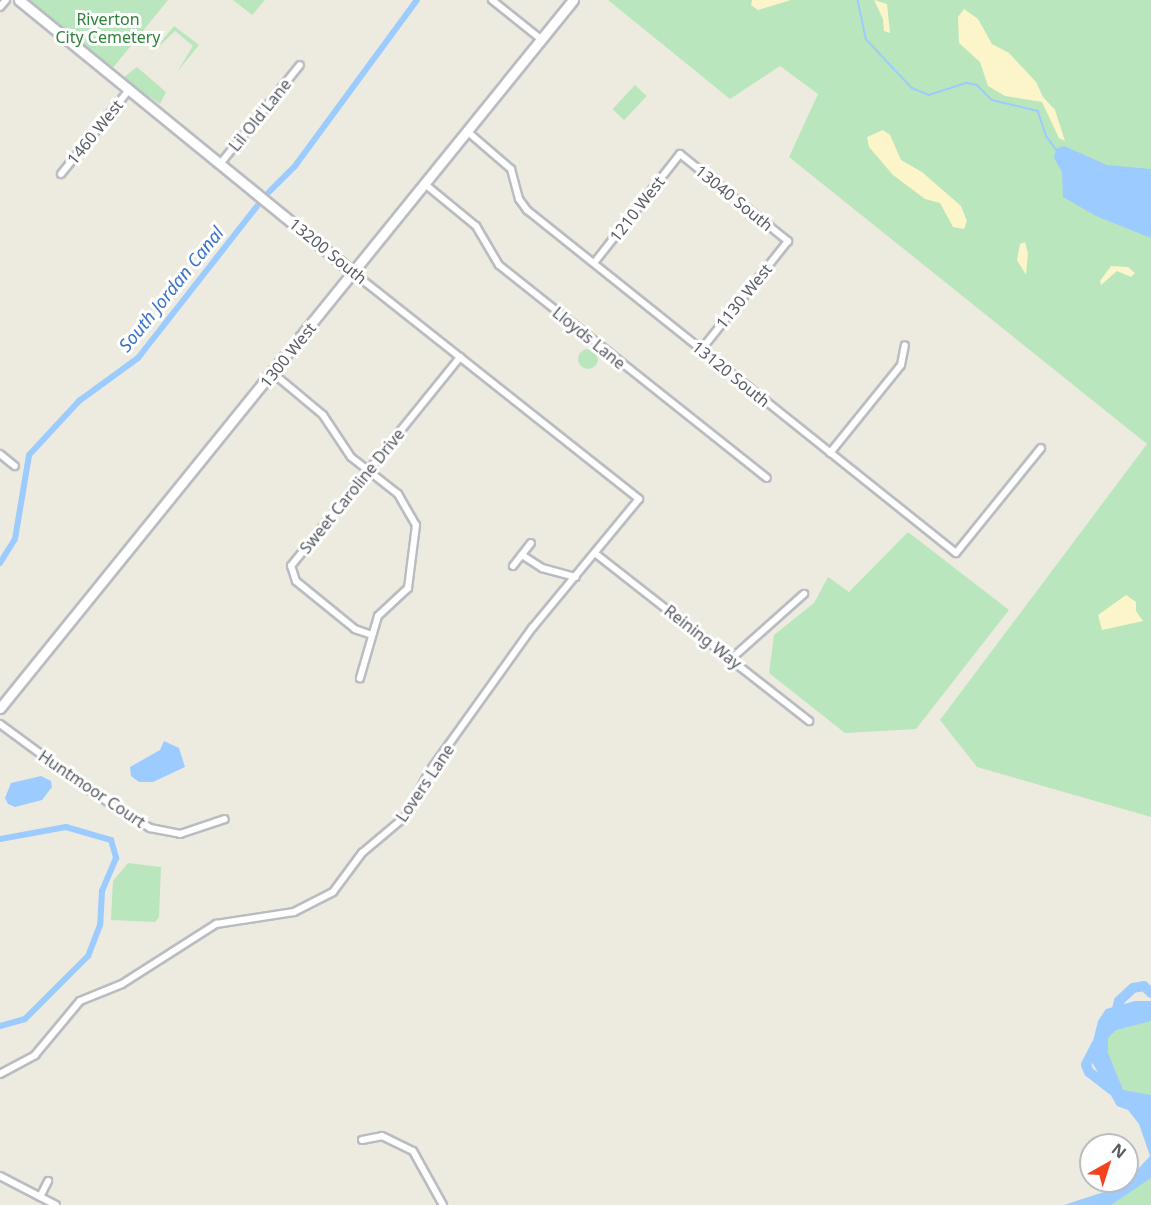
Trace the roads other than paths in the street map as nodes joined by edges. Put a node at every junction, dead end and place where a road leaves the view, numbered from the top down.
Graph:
1 (6, 0) edge
2 (19, 0) edge
3 (492, 0) edge
4 (573, 0) edge
5 (0, 8) edge
6 (542, 40) junction
7 (300, 65) dead end
8 (129, 90) junction
9 (468, 132) junction
10 (680, 154) joint
11 (220, 164) junction
12 (61, 174) dead end
13 (426, 184) junction
14 (788, 242) joint
15 (594, 263) junction
16 (354, 273) junction
17 (905, 345) dead end
18 (701, 350) junction
19 (460, 357) junction
20 (274, 374) junction
21 (1041, 448) dead end
22 (830, 453) junction
23 (0, 454) edge
24 (15, 466) dead end
25 (368, 470) junction
26 (767, 478) dead end
27 (639, 499) joint
28 (531, 543) dead end
29 (596, 554) junction
30 (522, 555) junction
31 (513, 566) dead end
32 (576, 577) junction
33 (804, 594) dead end
34 (372, 635) junction
35 (731, 659) junction
36 (360, 678) dead end
37 (0, 708) edge
38 (809, 721) dead end
39 (0, 724) edge
40 (225, 819) dead end
41 (0, 1074) edge
42 (362, 1140) dead end
43 (0, 1176) edge
44 (48, 1181) dead end
45 (40, 1197) junction
46 (56, 1205) edge
47 (443, 1205) edge

1 - 5 street
2 - 8 street, 13200 South
3 - 6 street
4 - 6 street, 1300 West
6 - 9 street, 1300 West
7 - 11 street, Lil Old Lane
8 - 11 street, 13200 South
8 - 12 street, 1460 West
9 - 13 street, 1300 West
9 - 15 street, 13120 South
10 - 14 street, 13040 South
10 - 15 street, 1210 West
11 - 16 street, 13200 South
13 - 16 street, 1300 West
13 - 26 street, Lloyds Lane
14 - 18 street, 1130 West
15 - 18 street, 13120 South
16 - 19 street, 13200 South
16 - 20 street, 1300 West
17 - 22 street
18 - 22 street, 13120 South
19 - 25 street, Sweet Caroline Drive
19 - 27 street, 13200 South
20 - 25 street
20 - 37 street, 1300 West
21 - 22 street, 13120 South
23 - 24 street
25 - 34 street
25 - 34 street, Sweet Caroline Drive
27 - 29 street, Lovers Lane
28 - 30 street
29 - 32 street, Lovers Lane
29 - 35 street, Reining Way
30 - 31 street
30 - 32 street
32 - 41 street, Lovers Lane
33 - 35 street
34 - 36 street
35 - 38 street, Reining Way
39 - 40 street, Huntmoor Court
42 - 47 street
43 - 45 street
44 - 45 street
45 - 46 street

